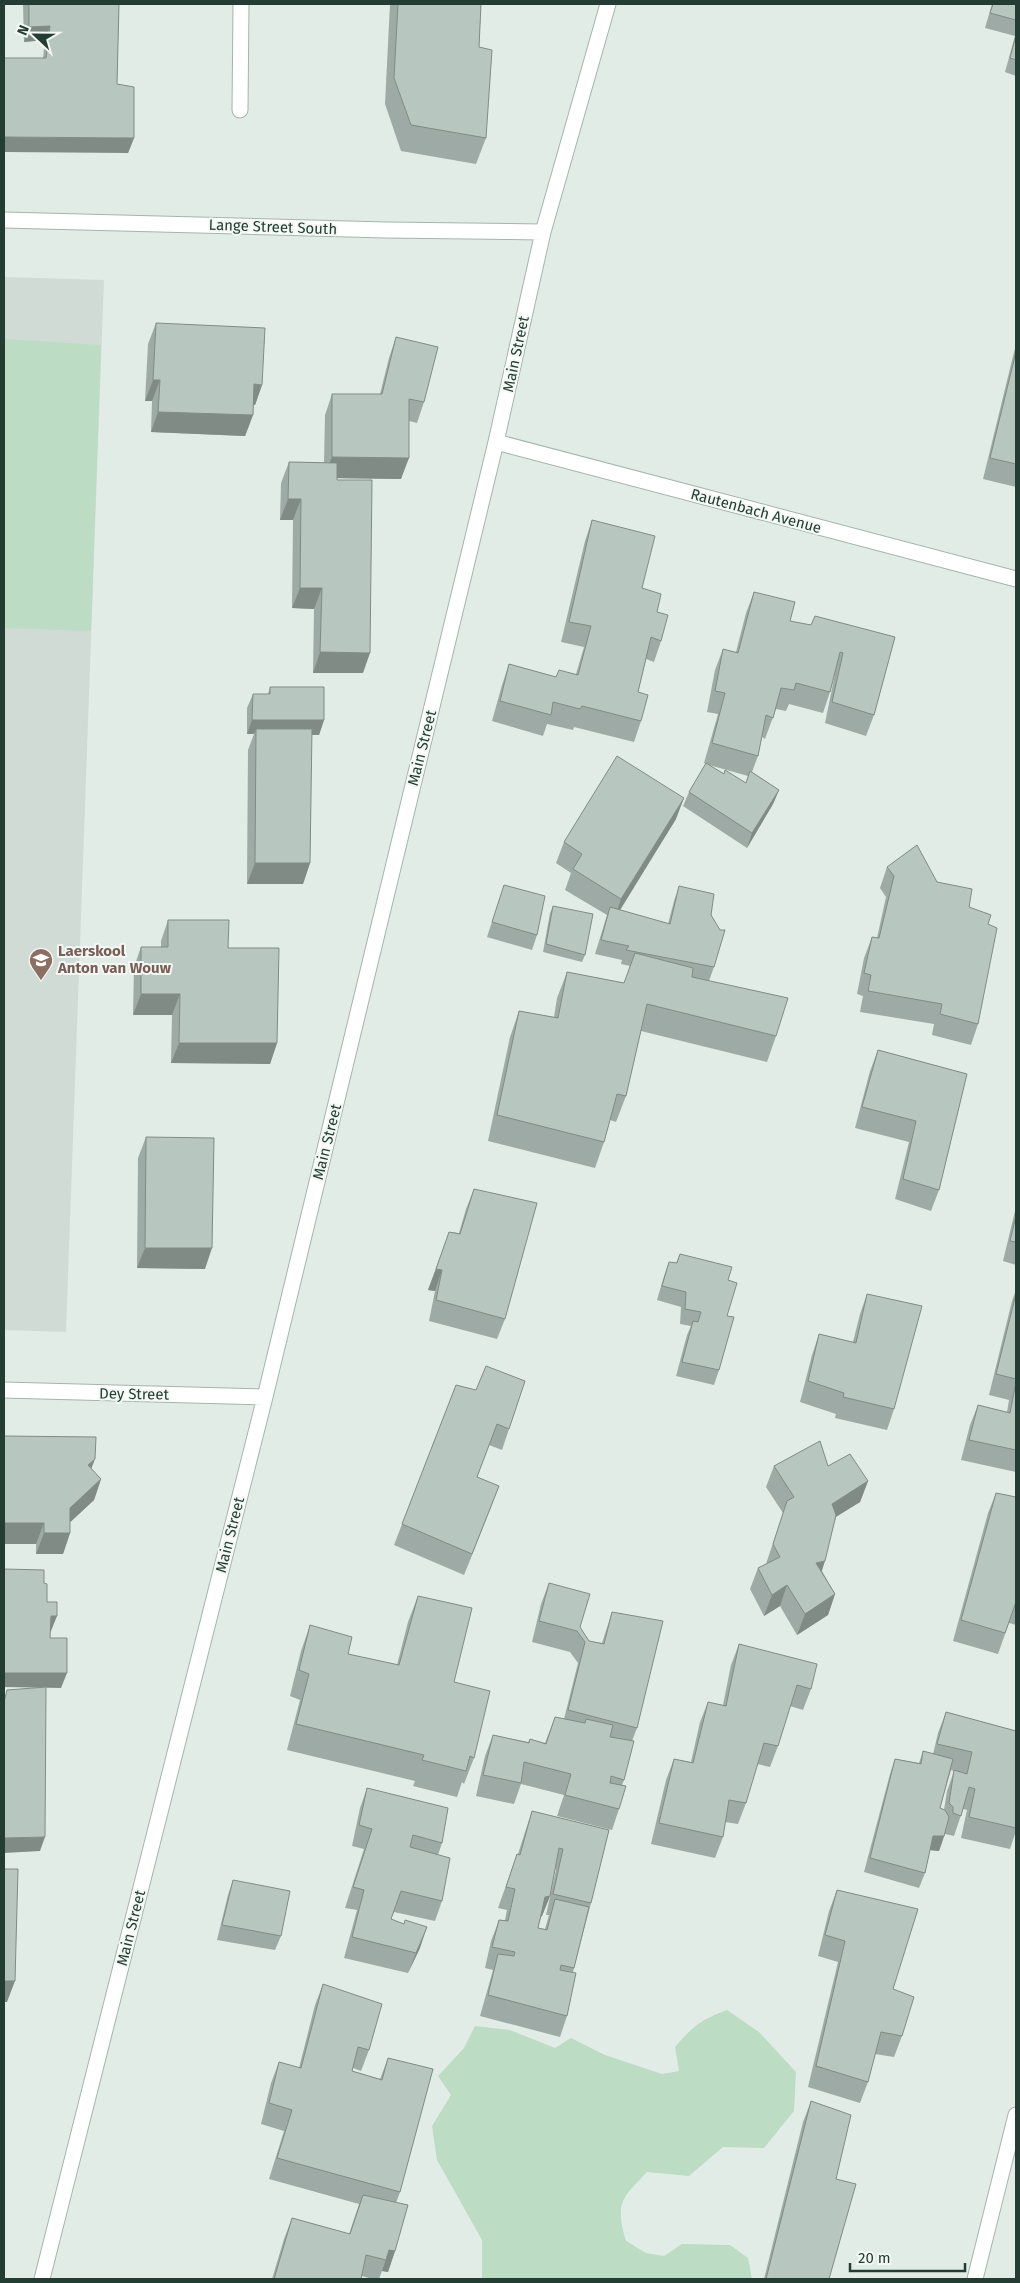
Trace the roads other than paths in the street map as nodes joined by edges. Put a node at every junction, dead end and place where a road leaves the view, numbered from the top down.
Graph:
1 (241, 4) edge
2 (608, 4) edge
3 (240, 110) dead end
4 (4, 220) edge
5 (543, 232) junction
6 (496, 442) junction
7 (1016, 579) edge
8 (4, 1390) edge
9 (265, 1397) junction
10 (1016, 2115) edge
11 (42, 2279) edge
12 (975, 2279) edge

1 - 3 street
2 - 5 street, Main Street
4 - 5 street, Lange Street South
5 - 6 street, Main Street
6 - 7 street, Rautenbach Avenue
6 - 9 street, Main Street
8 - 9 street, Dey Street
9 - 11 street, Main Street
10 - 12 street

